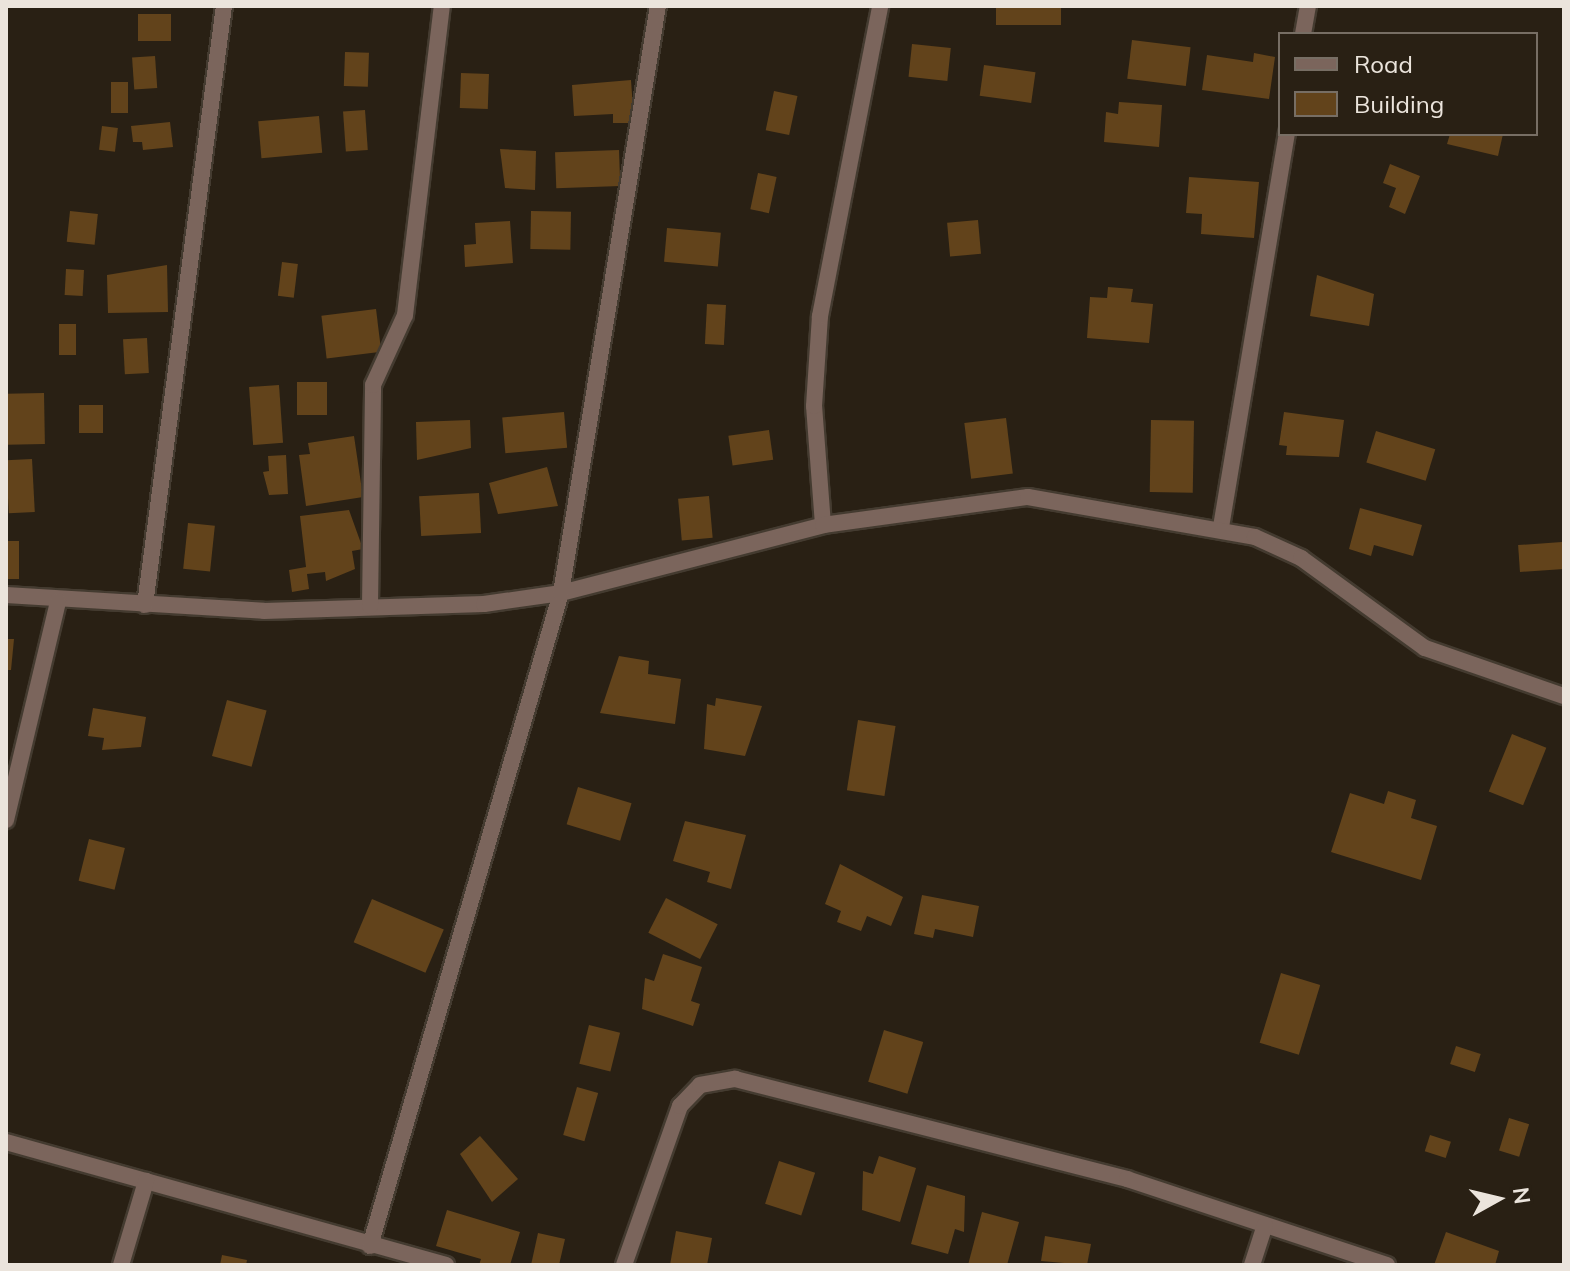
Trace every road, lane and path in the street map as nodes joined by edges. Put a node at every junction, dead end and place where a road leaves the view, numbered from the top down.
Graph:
1 (224, 6) edge
2 (442, 6) edge
3 (658, 6) edge
4 (880, 6) edge
5 (1308, 6) edge
6 (1303, 32) edge
7 (1287, 136) edge
8 (823, 525) junction
9 (1221, 527) junction
10 (561, 593) junction
11 (6, 595) edge
12 (58, 601) junction
13 (145, 605) junction
14 (370, 606) junction
15 (1564, 696) edge
16 (6, 820) edge
17 (6, 1142) edge
18 (146, 1181) junction
19 (1265, 1225) junction
20 (379, 1254) edge
21 (121, 1265) edge
22 (446, 1265) edge
23 (624, 1265) edge
24 (1252, 1265) edge
25 (1387, 1265) edge

1 - 13 street
2 - 14 street
3 - 10 street
4 - 8 street
5 - 6 street
7 - 9 street
8 - 9 street
8 - 10 street
9 - 15 street
10 - 14 street
10 - 20 street
11 - 12 street
12 - 13 street
12 - 16 street
13 - 14 street
17 - 18 street
18 - 20 street
18 - 21 street
19 - 23 street
19 - 24 street
19 - 25 street
20 - 22 street

